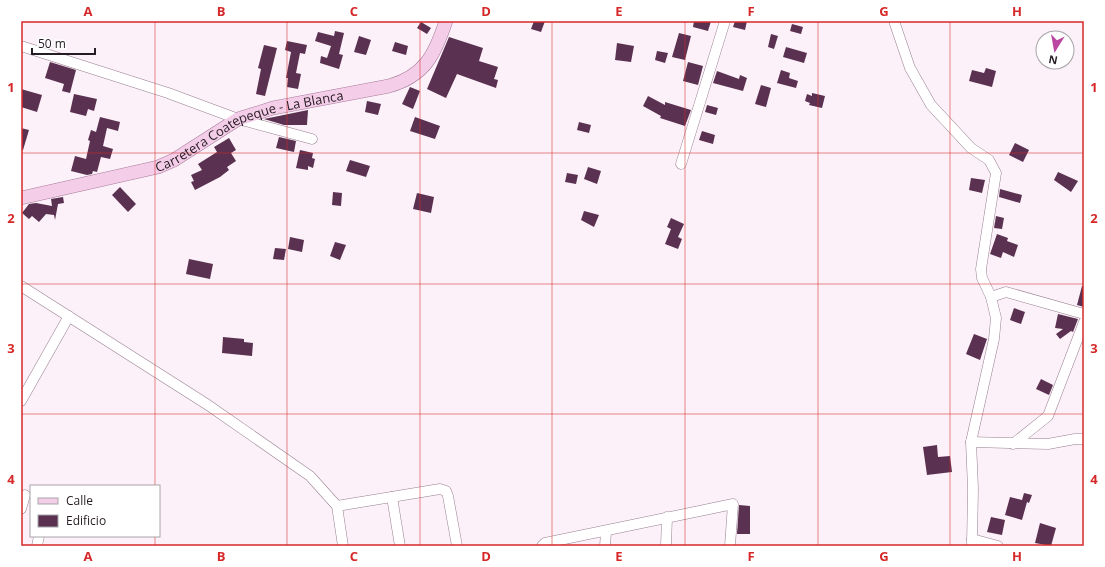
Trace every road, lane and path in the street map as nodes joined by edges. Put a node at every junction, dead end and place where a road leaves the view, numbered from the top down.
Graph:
1 (446, 21) edge
2 (725, 21) edge
3 (894, 21) edge
4 (21, 46) edge
5 (238, 119) junction
6 (312, 139) dead end
7 (681, 164) dead end
8 (21, 198) edge
9 (21, 286) edge
10 (991, 297) junction
11 (1084, 314) edge
12 (69, 316) junction
13 (1084, 322) edge
14 (21, 401) edge
15 (1084, 439) edge
16 (971, 442) junction
17 (1013, 444) junction
18 (26, 495) edge
19 (392, 497) junction
20 (337, 506) junction
21 (21, 509) edge
22 (667, 517) junction
23 (606, 532) junction
24 (972, 542) edge
25 (343, 546) edge
26 (400, 546) edge
27 (457, 546) edge
28 (542, 546) edge
29 (605, 546) edge
30 (666, 546) edge
31 (730, 546) edge
32 (998, 546) edge

1 - 5 main road, Carretera Coatepeque - La Blanca
2 - 7 street
3 - 10 street
4 - 5 street
5 - 6 street
5 - 8 main road, Carretera Coatepeque - La Blanca
9 - 12 street
10 - 11 street
10 - 16 street
12 - 14 street
12 - 20 street
13 - 17 street
15 - 17 street
16 - 17 street
16 - 24 street
18 - 21 street
19 - 20 street
19 - 26 street
19 - 27 street
20 - 25 street
22 - 23 street
22 - 30 street
22 - 31 street
23 - 28 street
23 - 29 street
24 - 32 street

